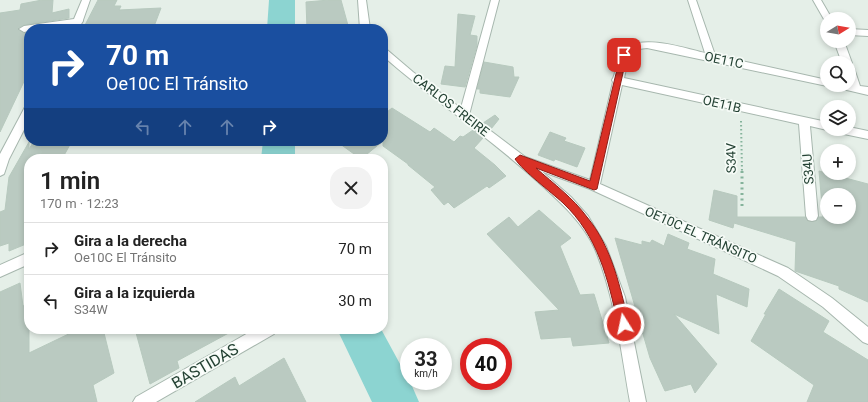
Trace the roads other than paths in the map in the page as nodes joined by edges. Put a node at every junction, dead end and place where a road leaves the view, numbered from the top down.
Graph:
1 (86, 0) edge
2 (362, 0) edge
3 (495, 0) edge
4 (692, 0) edge
5 (817, 0) edge
6 (824, 12) edge
7 (79, 20) junction
8 (52, 24) edge
9 (77, 24) edge
10 (364, 24) edge
11 (856, 32) edge
12 (868, 33) edge
13 (388, 55) edge
14 (711, 58) junction
15 (617, 80) junction
16 (820, 81) edge
17 (856, 89) edge
18 (868, 91) edge
19 (464, 115) junction
20 (24, 119) edge
21 (804, 121) junction
22 (820, 124) edge
23 (856, 133) edge
24 (868, 136) edge
25 (2, 159) edge
26 (520, 159) junction
27 (0, 171) edge
28 (594, 186) junction
29 (812, 216) dead end
30 (24, 260) edge
31 (0, 271) edge
32 (260, 334) edge
33 (868, 337) edge
34 (141, 402) edge
35 (638, 402) edge

1 - 7 street
2 - 10 street
3 - 19 street
4 - 14 street
5 - 6 street
7 - 8 street
7 - 9 street
11 - 12 street
13 - 19 street, CARLOS FREIRE
14 - 15 street, OE11C
14 - 16 street, OE11C
15 - 21 street, OE11B
15 - 28 street
17 - 18 street
19 - 26 street, CARLOS FREIRE
20 - 25 street
21 - 22 street, OE11B
21 - 29 street, S34U
23 - 24 street
25 - 27 street
26 - 28 street, OE10C EL TRÁNSITO
26 - 35 street
28 - 33 street, OE10C EL TRÁNSITO
30 - 31 street
32 - 34 street, BASTIDAS

